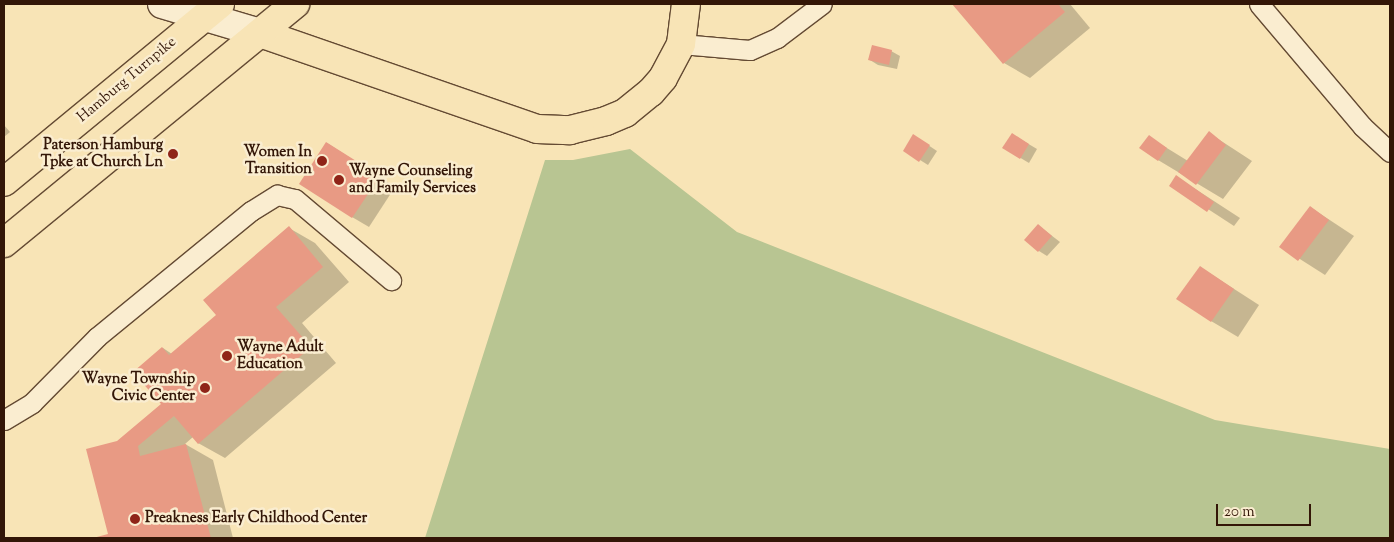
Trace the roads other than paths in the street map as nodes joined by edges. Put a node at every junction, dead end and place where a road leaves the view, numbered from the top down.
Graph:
1 (162, 4) edge
2 (295, 4) edge
3 (686, 4) edge
4 (822, 4) edge
5 (1259, 4) edge
6 (211, 11) edge
7 (260, 33) junction
8 (681, 44) junction
9 (1390, 152) edge
10 (4, 182) edge
11 (4, 243) edge
12 (391, 280) dead end
13 (4, 420) edge

1 - 6 street
2 - 7 main road
3 - 8 main road
4 - 8 lane
5 - 9 lane
6 - 7 street
6 - 10 main road, Hamburg Turnpike
7 - 8 main road
7 - 11 main road
12 - 13 lane

